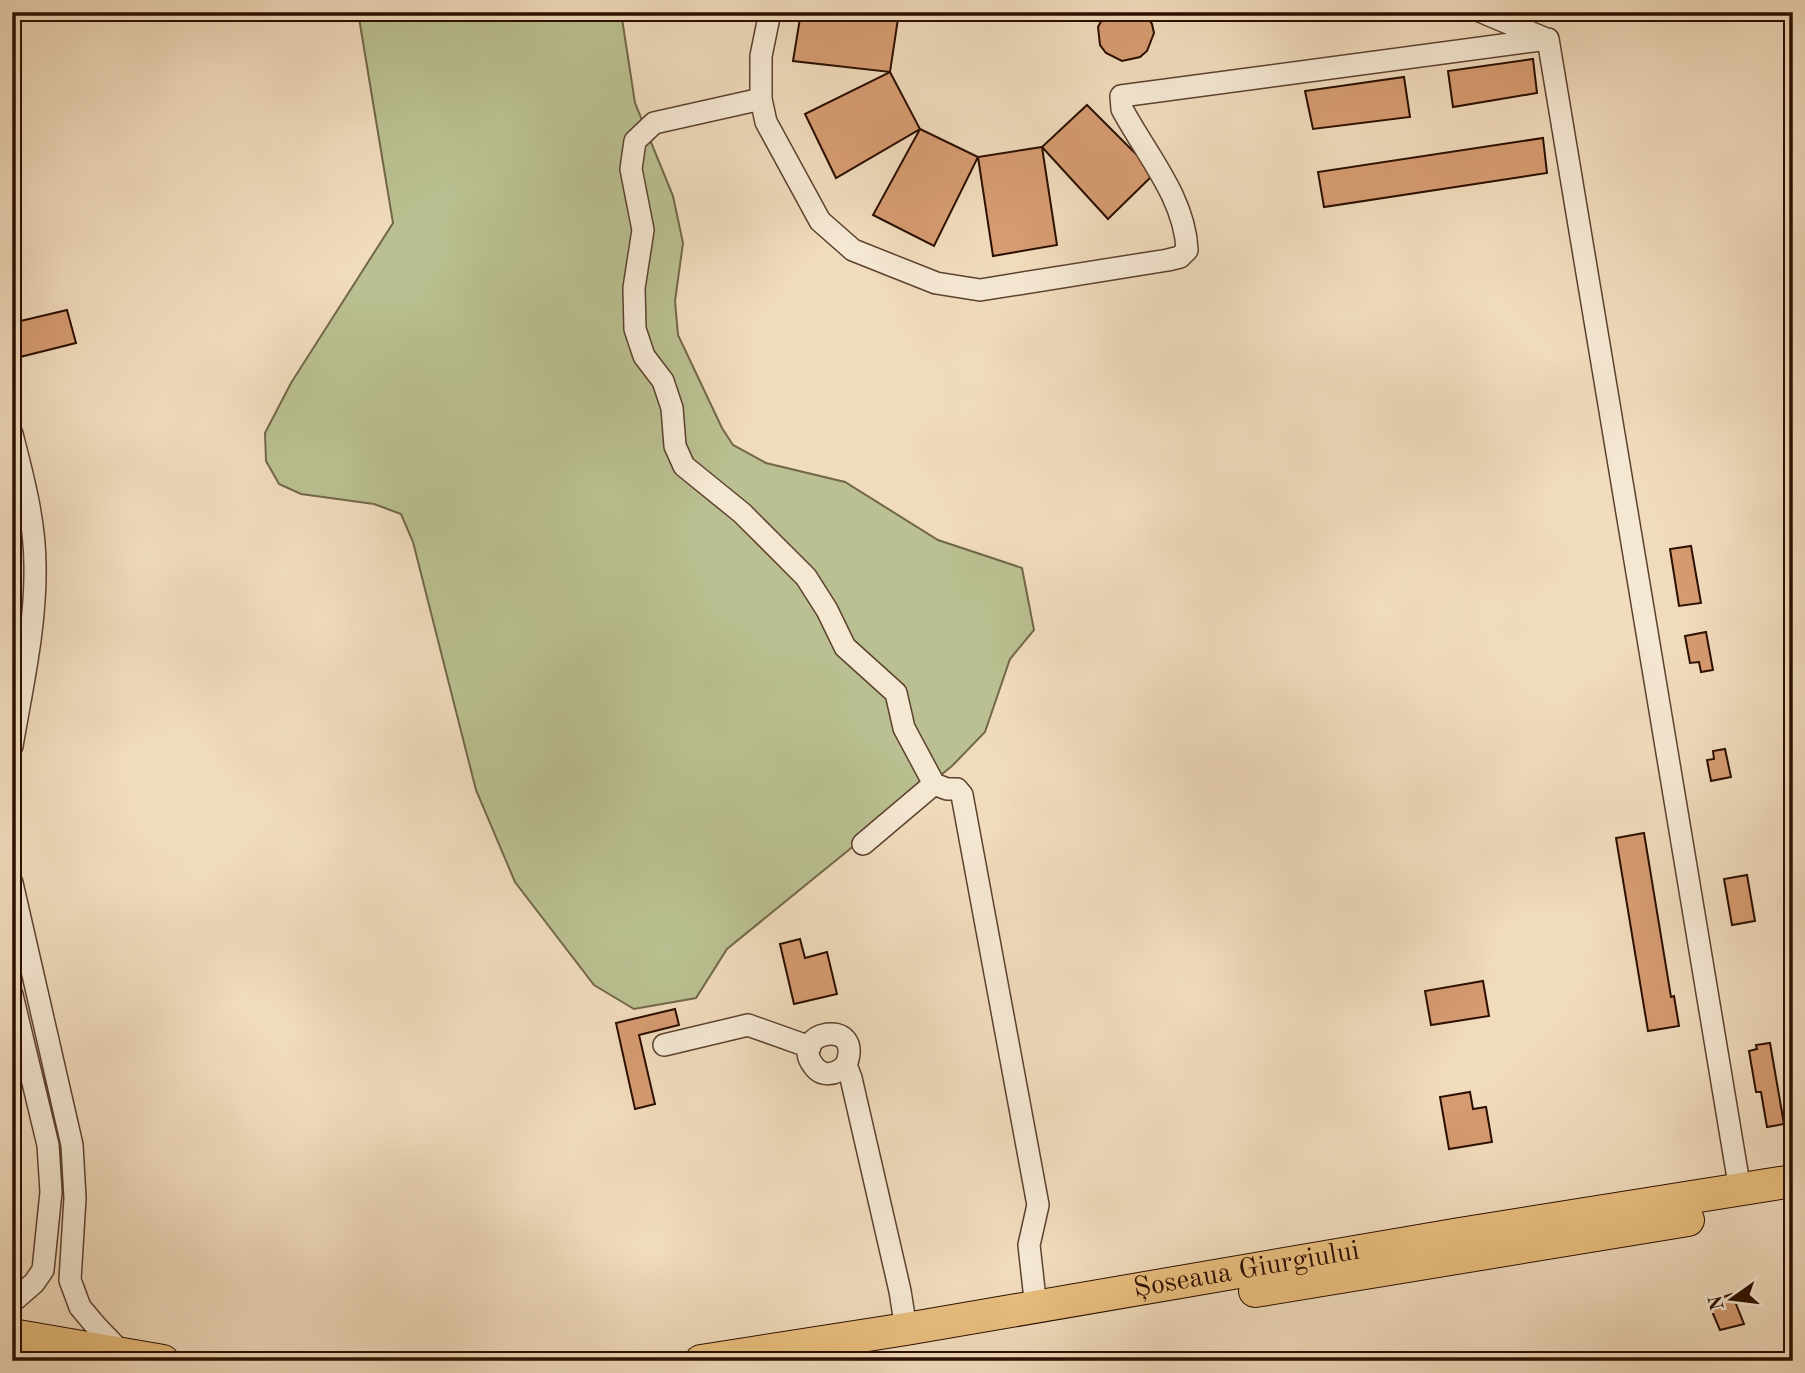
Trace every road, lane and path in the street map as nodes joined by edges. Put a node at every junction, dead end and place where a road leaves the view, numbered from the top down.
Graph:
1 (770, 12) edge
2 (1482, 12) edge
3 (1548, 39) junction
4 (761, 99) junction
5 (12, 434) edge
6 (12, 746) edge
7 (934, 784) junction
8 (863, 844) dead end
9 (12, 883) edge
10 (12, 995) edge
11 (664, 1045) dead end
12 (810, 1047) junction
13 (846, 1065) junction
14 (1793, 1181) edge
15 (1740, 1190) junction
16 (1793, 1202) edge
17 (12, 1302) edge
18 (1036, 1307) junction
19 (906, 1329) junction
20 (12, 1335) edge
21 (125, 1355) junction
22 (163, 1361) edge
23 (701, 1361) edge
24 (836, 1361) edge

1 - 4 lane
2 - 3 lane
3 - 4 lane
3 - 15 lane
4 - 7 lane
5 - 6 lane
7 - 8 lane
7 - 18 lane
9 - 21 lane
10 - 17 lane
11 - 12 lane
12 - 13 lane
12 - 13 lane
13 - 19 lane
14 - 15 highway, Șoseaua Giurgiului
15 - 18 highway, Șoseaua Giurgiului
16 - 24 highway, Șoseaua Giurgiului
18 - 19 highway, Șoseaua Giurgiului
19 - 23 highway, Șoseaua Giurgiului
20 - 21 highway
21 - 22 highway

